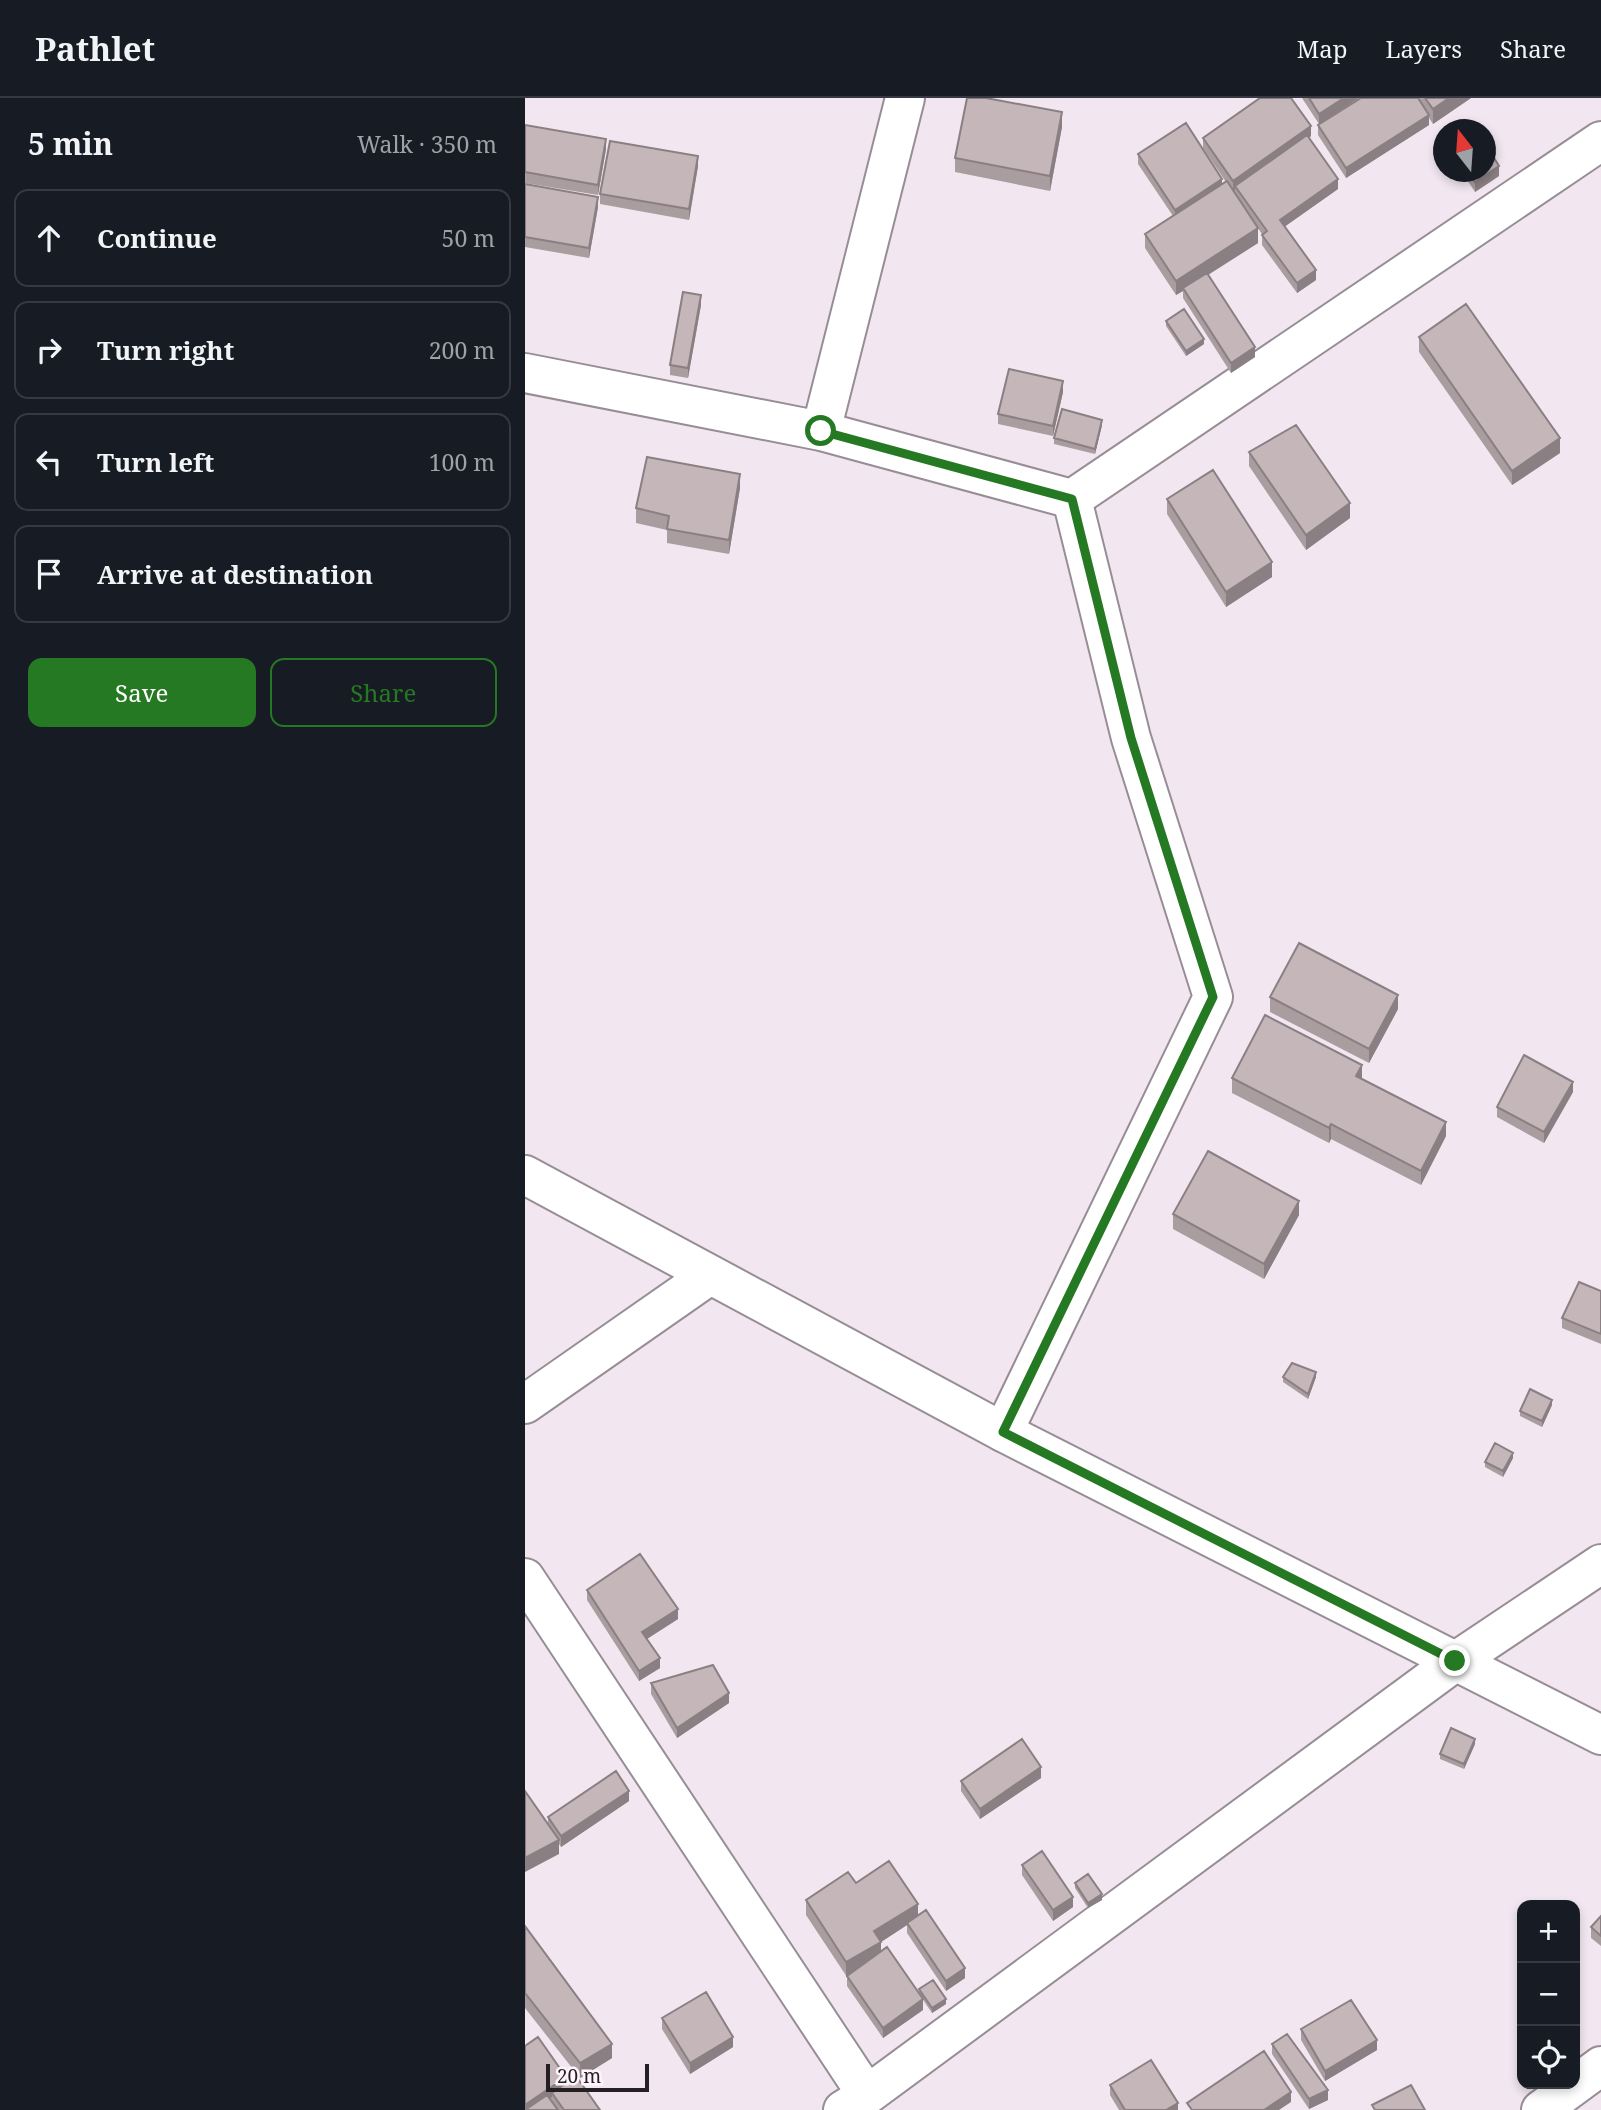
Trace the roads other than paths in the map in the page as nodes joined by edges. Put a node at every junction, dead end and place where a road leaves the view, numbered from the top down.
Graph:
1 (905, 98) edge
2 (1601, 141) edge
3 (525, 373) edge
4 (821, 431) junction
5 (1072, 499) junction
6 (525, 1175) edge
7 (710, 1275) junction
8 (525, 1404) edge
9 (1003, 1432) junction
10 (1601, 1564) edge
11 (525, 1578) edge
12 (1455, 1661) junction
13 (1601, 1735) edge
14 (1601, 2066) edge
15 (855, 2103) edge
16 (1541, 2110) edge

1 - 4 street
2 - 5 street
3 - 4 street
4 - 5 street
5 - 9 street
6 - 7 street
7 - 8 street
7 - 9 street
9 - 12 street
10 - 12 street
11 - 15 street
12 - 13 street
12 - 15 street
14 - 16 street

